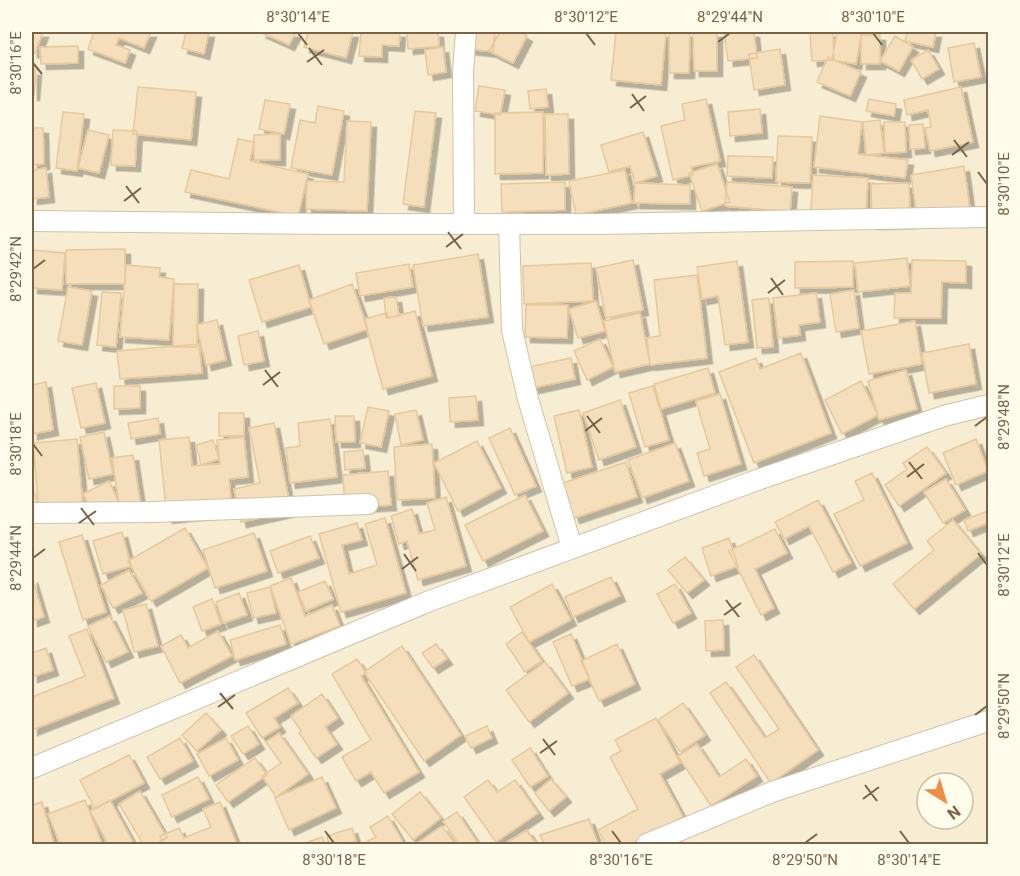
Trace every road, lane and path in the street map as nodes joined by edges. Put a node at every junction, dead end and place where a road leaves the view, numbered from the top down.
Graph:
1 (466, 32) edge
2 (988, 217) edge
3 (32, 220) edge
4 (464, 224) junction
5 (509, 224) junction
6 (988, 405) edge
7 (368, 504) dead end
8 (32, 513) edge
9 (572, 548) junction
10 (988, 721) edge
11 (32, 768) edge
12 (647, 844) edge

1 - 4 street
2 - 5 street
3 - 4 street
4 - 5 street
5 - 9 street
6 - 9 street
7 - 8 street
9 - 11 street
10 - 12 street

